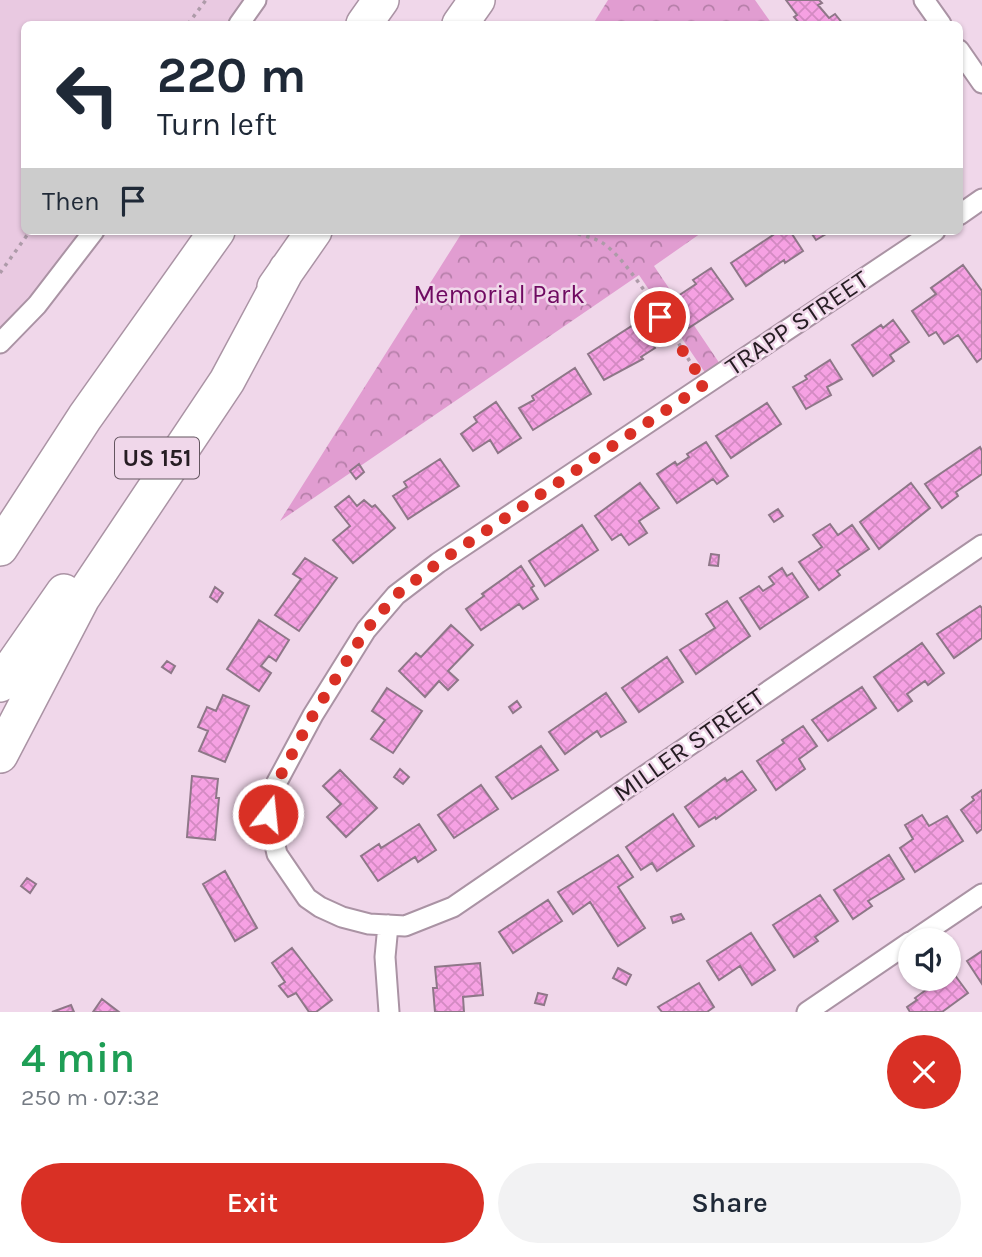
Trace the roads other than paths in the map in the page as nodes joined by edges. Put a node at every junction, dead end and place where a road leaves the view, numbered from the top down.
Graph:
1 (256, 0) edge
2 (382, 0) edge
3 (477, 0) edge
4 (924, 0) edge
5 (241, 21) edge
6 (366, 21) edge
7 (462, 21) edge
8 (939, 21) edge
9 (963, 56) edge
10 (982, 83) edge
11 (982, 199) edge
12 (963, 212) edge
13 (91, 235) edge
14 (214, 235) edge
15 (311, 235) edge
16 (929, 235) edge
17 (287, 269) junction
18 (0, 343) edge
19 (85, 417) junction
20 (0, 517) edge
21 (982, 545) edge
22 (0, 548) edge
23 (0, 684) edge
24 (0, 755) edge
25 (982, 894) edge
26 (388, 925) junction
27 (931, 928) edge
28 (898, 950) edge
29 (389, 1012) edge
30 (807, 1012) edge

1 - 5 street
2 - 6 highway
3 - 7 highway
4 - 8 street
9 - 10 street
11 - 12 street
13 - 18 street
14 - 19 highway, US 151
15 - 17 highway, US 151
16 - 26 street, TRAPP STREET
17 - 23 highway, US 151
17 - 24 highway
19 - 20 highway
19 - 22 highway, US 151
21 - 26 street, MILLER STREET
25 - 27 street
26 - 29 street
28 - 30 street

